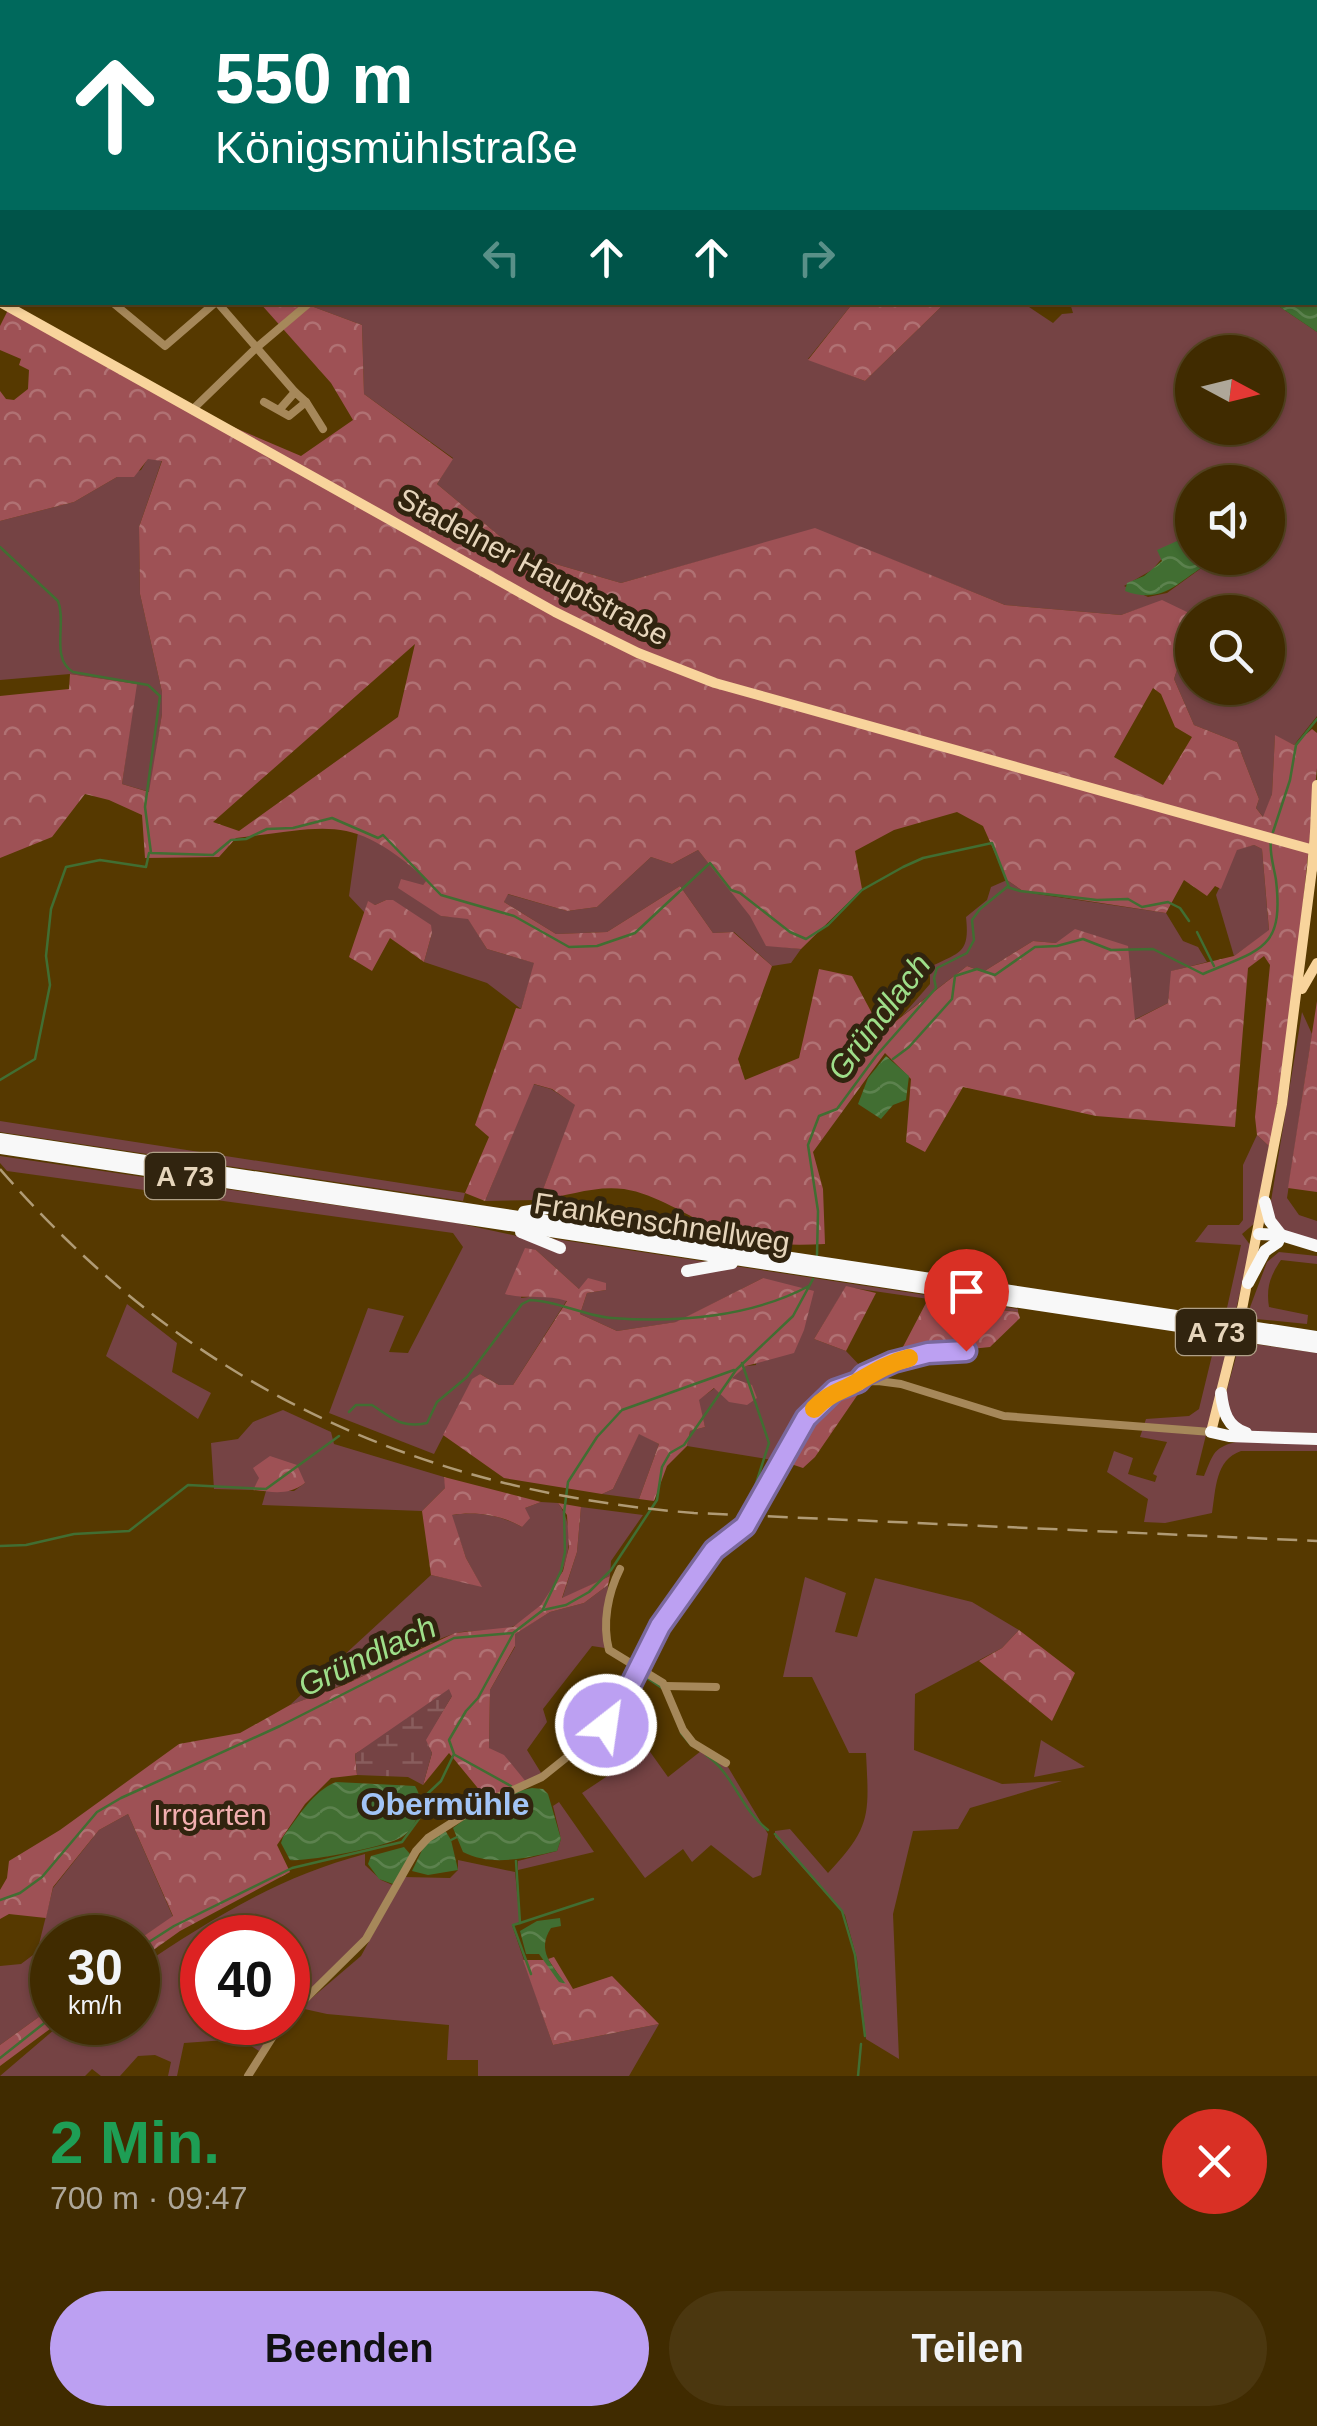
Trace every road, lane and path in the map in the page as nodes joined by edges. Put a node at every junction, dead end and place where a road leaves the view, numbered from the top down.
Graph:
1 (5, 305) edge
2 (116, 305) edge
3 (213, 305) edge
4 (218, 305) edge
5 (307, 305) edge
6 (255, 349) junction
7 (295, 392) junction
8 (264, 402) dead end
9 (306, 402) junction
10 (280, 409) junction
11 (192, 410) junction
12 (323, 429) dead end
13 (1317, 785) edge
14 (1316, 824) edge
15 (1317, 852) edge
16 (1307, 926) junction
17 (1304, 951) junction
18 (1316, 952) edge
19 (1297, 1004) junction
20 (0, 1139) edge
21 (0, 1148) edge
22 (1265, 1202) junction
23 (566, 1205) dead end
24 (493, 1217) junction
25 (692, 1228) dead end
26 (1259, 1235) junction
27 (1279, 1239) junction
28 (1317, 1246) edge
29 (560, 1248) dead end
30 (758, 1258) junction
31 (687, 1271) dead end
32 (1248, 1284) junction
33 (1317, 1342) edge
34 (966, 1351) dead end
35 (858, 1382) junction
36 (1220, 1393) junction
37 (1211, 1430) junction
38 (1236, 1430) junction
39 (1253, 1436) junction
40 (1317, 1439) edge
41 (620, 1569) dead end
42 (639, 1666) junction
43 (666, 1686) junction
44 (716, 1688) dead end
45 (726, 1762) dead end
46 (310, 1995) edge
47 (268, 2045) edge
48 (248, 2076) edge

1 - 11 main road, Stadelner Hauptstraße
2 - 3 street
4 - 6 street
5 - 6 street
6 - 7 street
6 - 11 street
7 - 9 street
7 - 10 street
8 - 10 street
9 - 10 street
9 - 12 street
11 - 15 main road, Stadelner Hauptstraße
13 - 14 main road
14 - 16 main road, bridge
16 - 17 main road
16 - 18 main road
17 - 18 main road
17 - 19 main road
18 - 19 main road
19 - 22 main road
20 - 24 highway, Frankenschnellweg / A 73
21 - 24 highway, Frankenschnellweg / A 73
22 - 26 main road
22 - 27 highway
23 - 24 highway
24 - 29 highway
24 - 30 highway, Frankenschnellweg / A 73
25 - 30 highway
26 - 27 highway
26 - 32 main road
27 - 28 highway
27 - 32 highway
30 - 31 highway
30 - 33 highway, Frankenschnellweg / A 73
30 - 33 highway, Frankenschnellweg / A 73
32 - 36 main road, bridge
34 - 35 street
35 - 37 street
35 - 42 street
36 - 37 main road
36 - 38 highway
37 - 38 highway
37 - 39 highway
38 - 39 highway
39 - 40 highway
41 - 42 street
42 - 43 street
42 - 46 street
43 - 44 street
43 - 45 street
47 - 48 street

